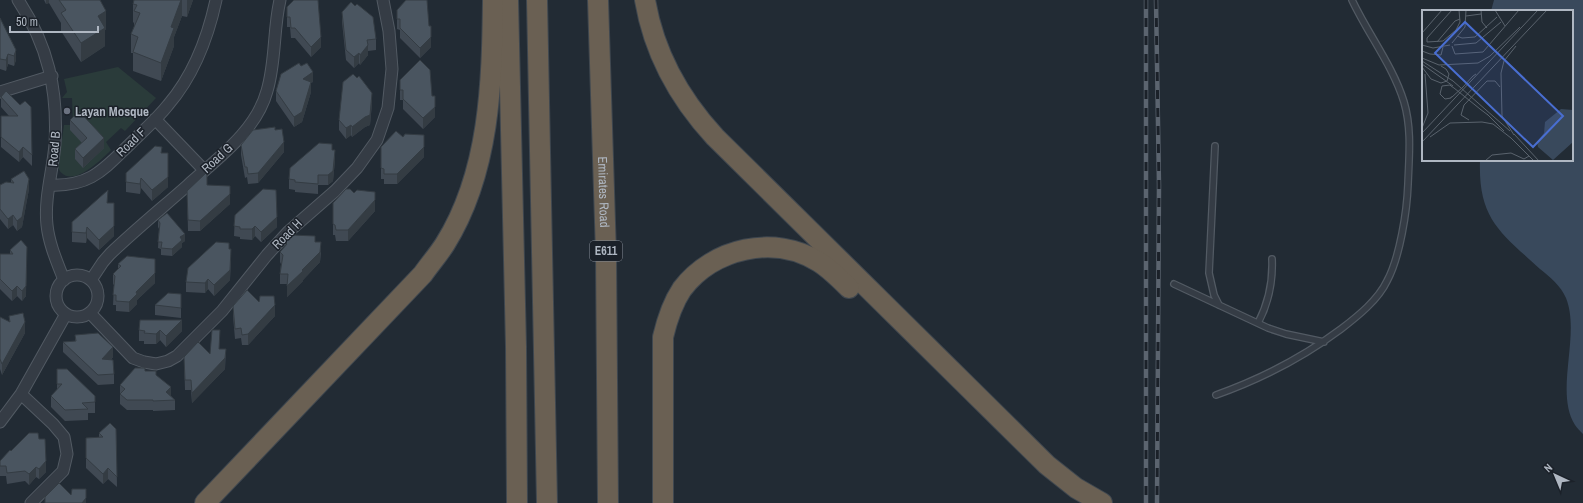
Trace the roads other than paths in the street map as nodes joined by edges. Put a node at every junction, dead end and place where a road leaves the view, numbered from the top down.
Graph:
1 (18, 0) edge
2 (216, 0) edge
3 (280, 0) edge
4 (383, 0) edge
5 (493, 0) edge
6 (508, 0) edge
7 (537, 0) edge
8 (598, 0) edge
9 (645, 0) edge
10 (1352, 0) edge
11 (52, 76) junction
12 (0, 92) edge
13 (155, 120) junction
14 (1215, 146) dead end
15 (204, 170) junction
16 (49, 186) junction
17 (1272, 259) dead end
18 (64, 280) junction
19 (91, 280) junction
20 (1174, 284) dead end
21 (1218, 305) junction
22 (90, 313) junction
23 (66, 314) junction
24 (1258, 323) junction
25 (1324, 342) junction
26 (516, 346) junction
27 (21, 394) junction
28 (1216, 395) dead end
29 (987, 406) junction
30 (0, 422) edge
31 (31, 503) edge
32 (205, 503) edge
33 (506, 503) edge
34 (517, 503) edge
35 (547, 503) edge
36 (608, 503) edge
37 (663, 503) edge
38 (1102, 503) edge

1 - 11 street, Road B
2 - 13 street, Road F
3 - 15 street, Road G
4 - 22 street, Road H
5 - 32 highway
6 - 26 highway
7 - 35 highway
8 - 36 highway, Emirates Road / E611
9 - 29 highway
10 - 25 lane
11 - 12 street
11 - 16 street, Road B
13 - 15 street
13 - 16 street, Road F
14 - 21 lane
15 - 19 street, Road G
16 - 18 street, Road B
17 - 24 lane
18 - 19 street
18 - 23 street
19 - 22 street
20 - 21 lane
21 - 24 lane
22 - 23 street
23 - 27 street
24 - 25 lane
25 - 28 lane
26 - 33 highway
26 - 34 highway
27 - 30 street
27 - 31 street
29 - 37 highway
29 - 38 highway

